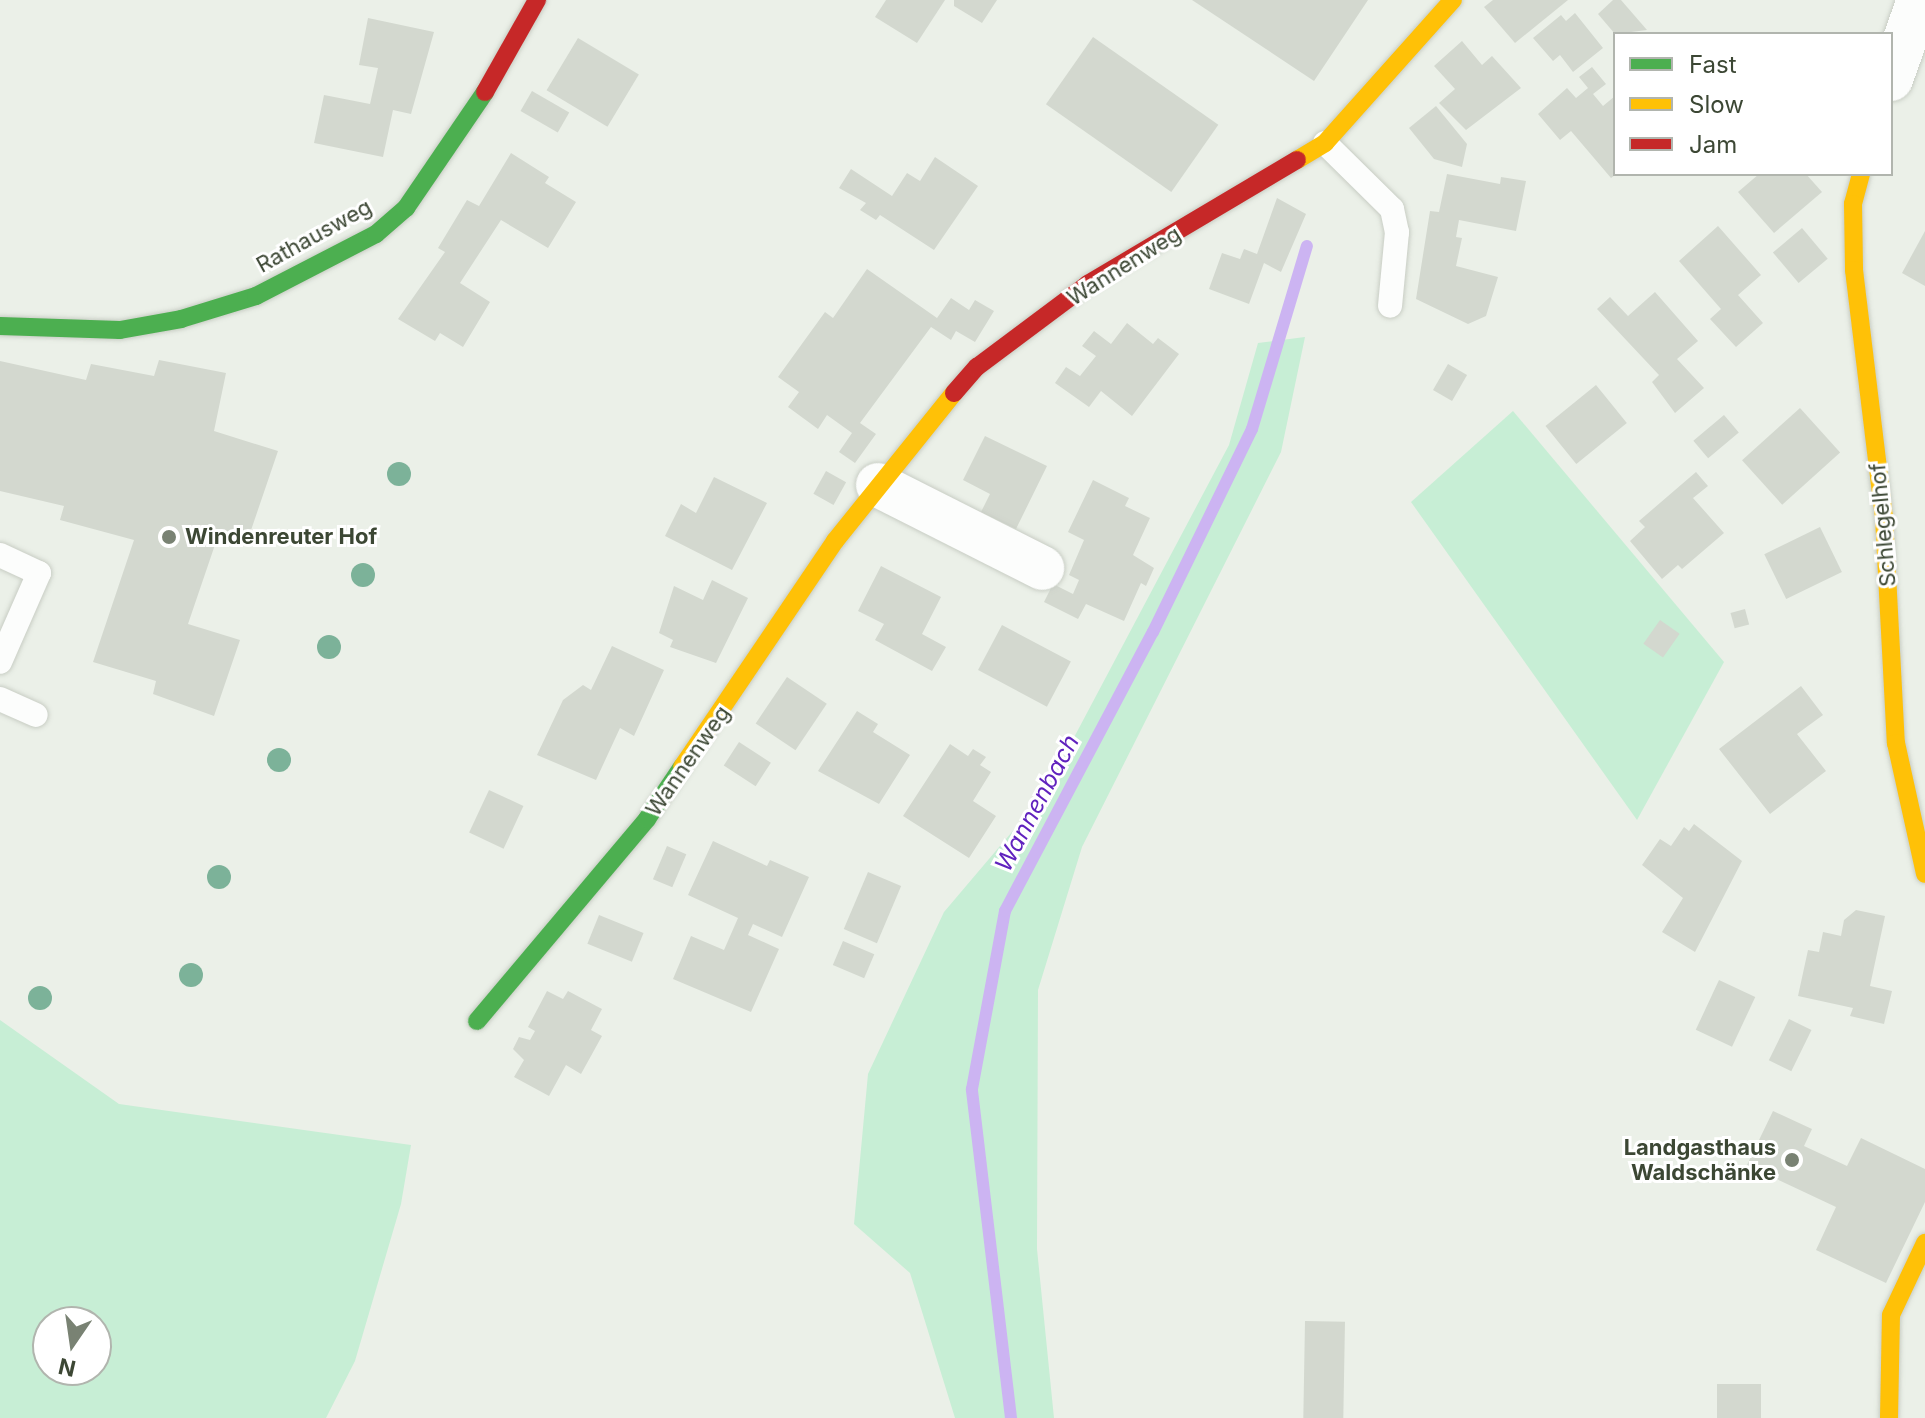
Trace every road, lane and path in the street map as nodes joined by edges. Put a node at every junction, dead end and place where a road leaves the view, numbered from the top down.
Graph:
1 (537, 0) edge
2 (1453, 0) edge
3 (1919, 0) edge
4 (1893, 73) edge
5 (1325, 143) junction
6 (1860, 176) edge
7 (1390, 306) dead end
8 (0, 326) edge
9 (878, 485) junction
10 (0, 555) edge
11 (1042, 568) dead end
12 (0, 662) edge
13 (0, 699) edge
14 (36, 715) dead end
15 (1925, 874) edge
16 (477, 1021) dead end
17 (1925, 1243) edge
18 (1889, 1418) edge

1 - 8 street, Rathausweg
2 - 5 street, Wannenweg
3 - 4 street
5 - 7 lane
5 - 9 street, Wannenweg
6 - 15 street, Schlegelhof
9 - 11 street
9 - 16 street, Wannenweg
10 - 12 lane
13 - 14 lane
17 - 18 street

